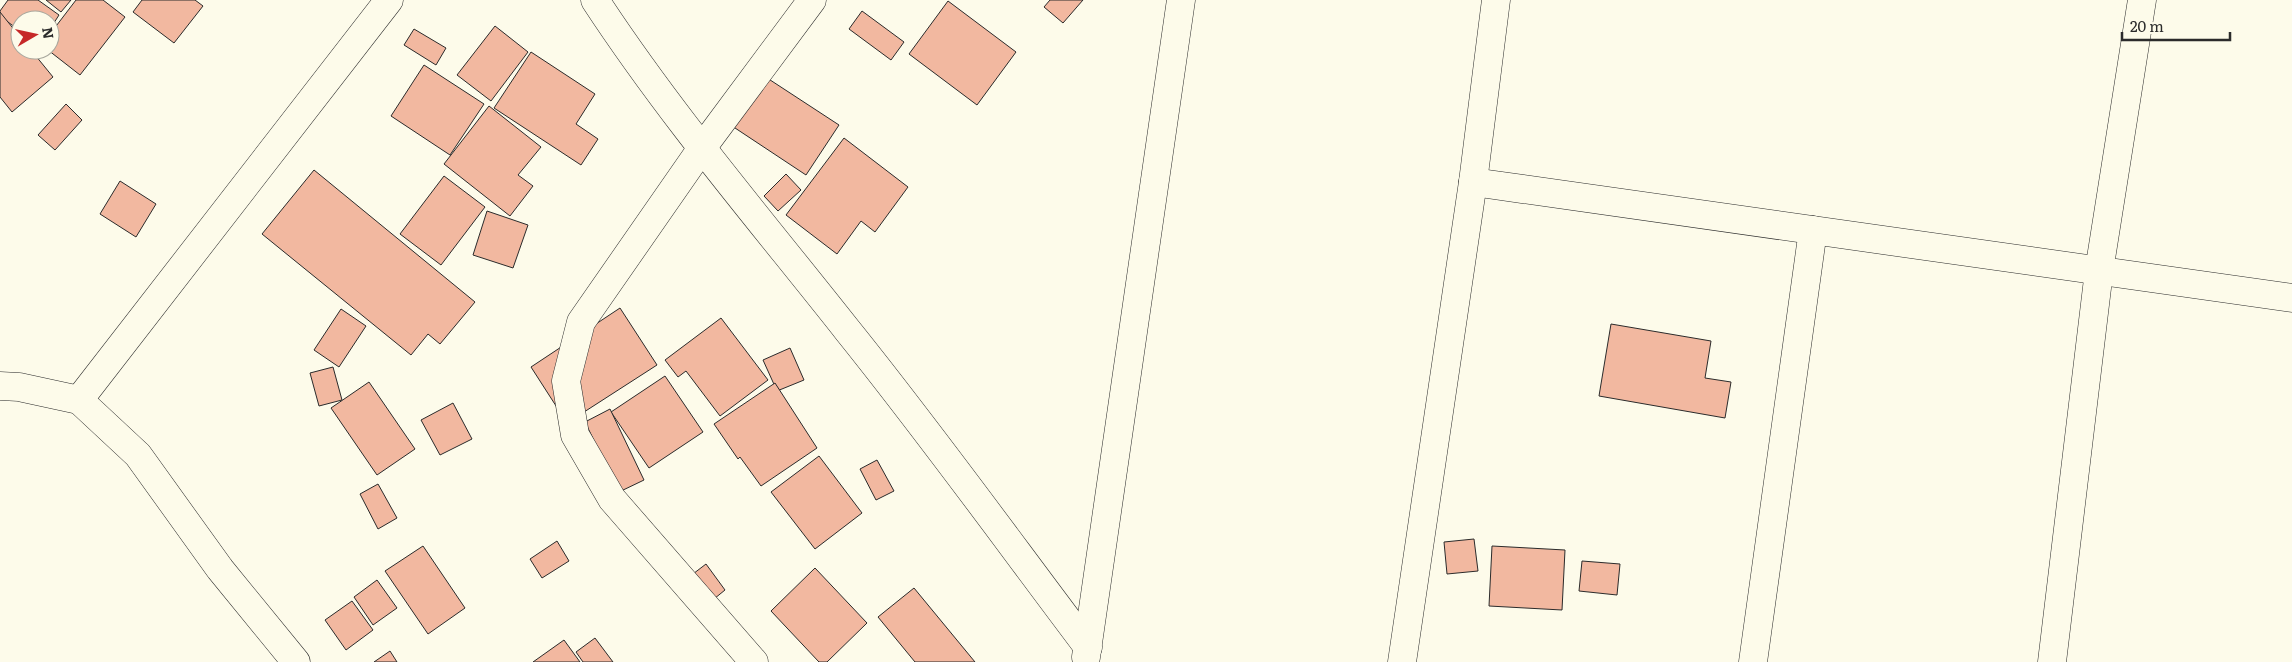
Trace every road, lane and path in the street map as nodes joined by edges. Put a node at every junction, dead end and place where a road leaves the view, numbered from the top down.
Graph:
1 (389, 0) edge
2 (595, 0) edge
3 (812, 0) edge
4 (1181, 0) edge
5 (1496, 0) edge
6 (2142, 0) edge
7 (702, 148) junction
8 (1473, 182) junction
9 (1813, 230) junction
10 (2099, 271) junction
11 (2292, 298) edge
12 (0, 386) edge
13 (79, 400) junction
14 (1087, 654) edge
15 (296, 662) edge
16 (754, 662) edge
17 (1402, 662) edge
18 (1753, 662) edge
19 (2052, 662) edge

1 - 13 street
2 - 7 street
3 - 7 street
4 - 14 street
5 - 8 street
6 - 10 street
7 - 14 street
7 - 16 street
8 - 9 street
8 - 17 street
9 - 10 street
9 - 18 street
10 - 11 street
10 - 19 street
12 - 13 street
13 - 15 street

